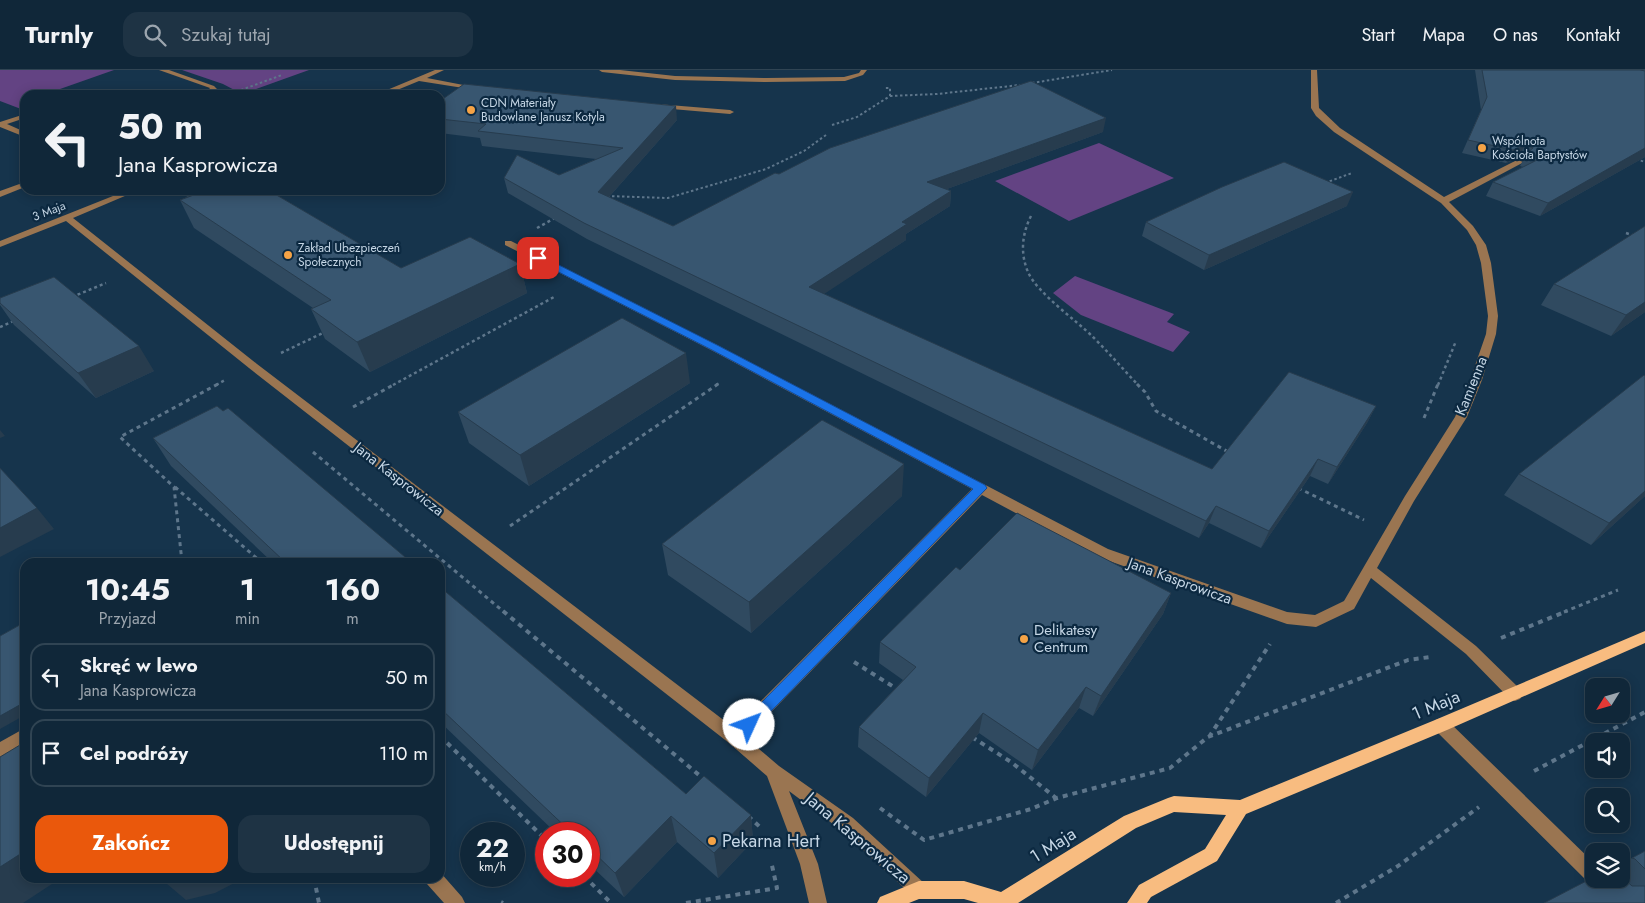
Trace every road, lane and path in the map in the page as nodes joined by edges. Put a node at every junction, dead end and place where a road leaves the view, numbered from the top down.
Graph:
1 (162, 70) edge
2 (441, 70) edge
3 (602, 70) edge
4 (660, 70) edge
5 (864, 70) edge
6 (1112, 70) edge
7 (1314, 70) edge
8 (282, 75) dead end
9 (648, 76) junction
10 (419, 79) junction
11 (1032, 84) edge
12 (1023, 85) edge
13 (249, 87) junction
14 (882, 88) dead end
15 (481, 89) edge
16 (214, 90) edge
17 (241, 90) edge
18 (254, 90) dead end
19 (392, 90) edge
20 (890, 96) junction
21 (651, 106) edge
22 (730, 112) dead end
23 (20, 118) edge
24 (0, 124) edge
25 (832, 125) dead end
26 (20, 133) edge
27 (1628, 157) edge
28 (1520, 162) edge
29 (1645, 162) edge
30 (1353, 173) dead end
31 (20, 186) edge
32 (1317, 186) edge
33 (0, 194) edge
34 (122, 195) edge
35 (1444, 201) junction
36 (1031, 216) dead end
37 (67, 217) junction
38 (1626, 233) dead end
39 (1639, 237) edge
40 (508, 243) dead end
41 (0, 244) edge
42 (104, 275) dead end
43 (582, 281) junction
44 (65, 300) edge
45 (22, 318) edge
46 (0, 327) edge
47 (1456, 340) dead end
48 (747, 365) junction
49 (220, 373) dead end
50 (351, 408) dead end
51 (1422, 423) dead end
52 (311, 450) dead end
53 (1238, 457) edge
54 (174, 487) junction
55 (981, 488) junction
56 (1297, 488) edge
57 (510, 526) dead end
58 (1390, 533) junction
59 (182, 558) edge
60 (257, 558) edge
61 (440, 558) edge
62 (445, 562) edge
63 (1370, 570) junction
64 (1618, 590) dead end
65 (1287, 618) junction
66 (1645, 637) edge
67 (828, 645) junction
68 (1471, 650) junction
69 (903, 693) edge
70 (1515, 694) junction
71 (1441, 725) junction
72 (969, 735) edge
73 (1208, 737) junction
74 (20, 738) edge
75 (734, 738) junction
76 (445, 741) edge
77 (0, 751) edge
78 (773, 772) junction
79 (708, 783) edge
80 (1057, 798) junction
81 (877, 805) dead end
82 (1240, 808) junction
83 (745, 814) edge
84 (535, 829) edge
85 (764, 831) dead end
86 (771, 860) dead end
87 (1585, 867) edge
88 (315, 883) edge
89 (438, 883) edge
90 (595, 887) edge
91 (919, 890) junction
92 (1007, 902) edge
93 (319, 903) edge
94 (456, 903) edge
95 (611, 903) edge
96 (686, 903) edge
97 (818, 903) edge
98 (886, 903) edge
99 (1136, 903) edge

1 - 16 street
2 - 10 street
3 - 9 street
4 - 9 street
5 - 9 street
6 - 11 path
7 - 35 street, Kamienna
8 - 13 path
10 - 15 street
10 - 19 street
12 - 20 path
13 - 17 path
13 - 18 path
14 - 20 path
20 - 25 path
21 - 22 street
23 - 24 street
24 - 26 street
27 - 29 path
28 - 35 street
30 - 32 path
31 - 33 street
34 - 37 street, 3 Maja
35 - 58 street, Kamienna
36 - 53 path
37 - 41 street, 3 Maja
37 - 75 street, Jana Kasprowicza
38 - 39 path
40 - 43 street, Jana Kasprowicza
42 - 44 path
43 - 48 street, Jana Kasprowicza
43 - 50 path
45 - 46 path
47 - 51 path
48 - 55 street, Jana Kasprowicza
48 - 57 path
49 - 54 path
52 - 61 path
54 - 59 path
54 - 60 path
55 - 65 street, Jana Kasprowicza
55 - 67 street
56 - 58 path
58 - 63 street, Kamienna
62 - 79 path
63 - 65 street, Jana Kasprowicza
63 - 68 street
64 - 68 path
65 - 73 path
66 - 70 main road, 1 Maja
67 - 69 path
67 - 75 street
68 - 70 street
68 - 73 path
70 - 71 main road, 1 Maja
71 - 82 main road, 1 Maja
71 - 87 street
72 - 80 path
73 - 80 path
74 - 77 street
75 - 78 street, Jana Kasprowicza
76 - 84 path
78 - 91 street, Jana Kasprowicza
78 - 97 street, Jana Kasprowicza
80 - 81 path
82 - 92 main road, 1 Maja
82 - 99 main road
83 - 85 path
86 - 96 path
88 - 93 path
89 - 94 street
90 - 95 path
91 - 92 main road
91 - 98 main road

